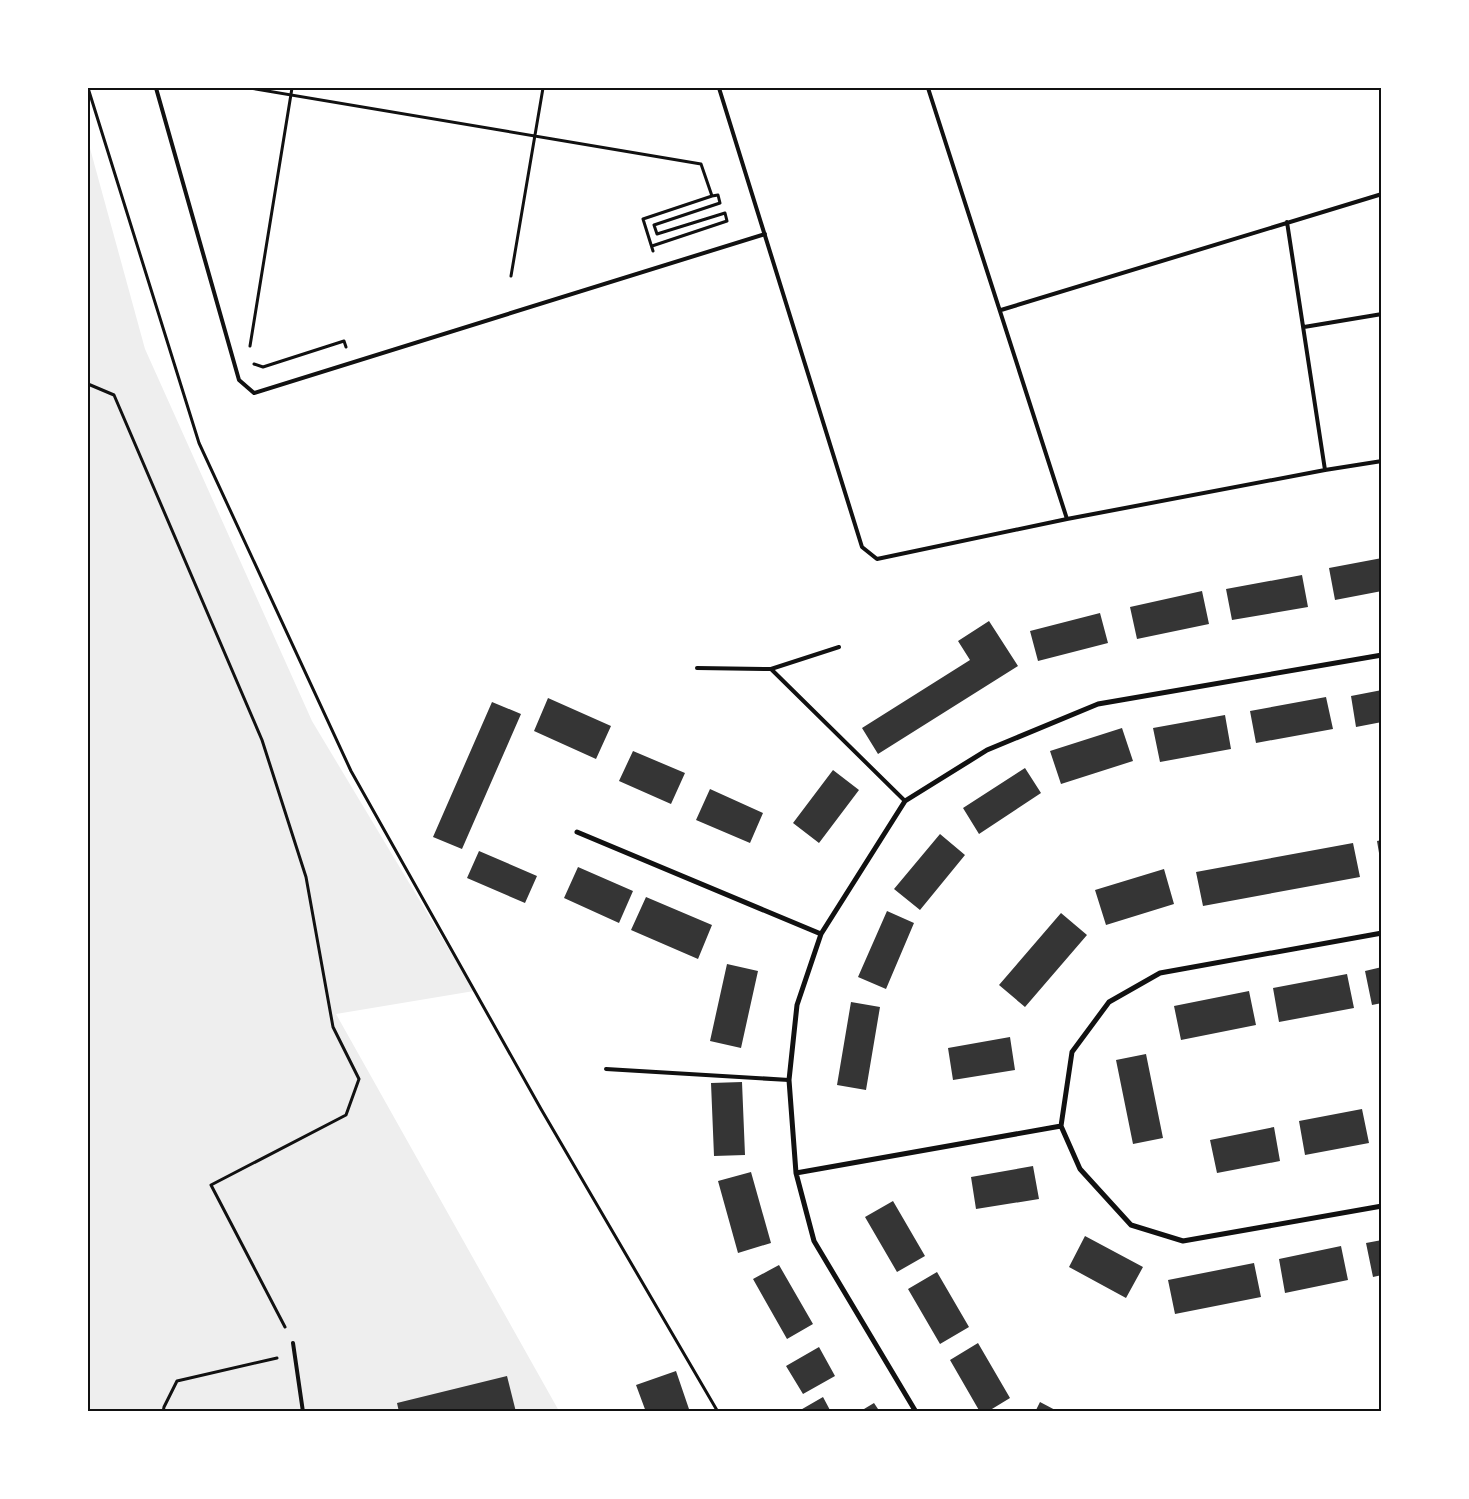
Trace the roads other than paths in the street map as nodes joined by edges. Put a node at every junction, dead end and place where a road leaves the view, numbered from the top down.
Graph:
1 (156, 88) edge
2 (719, 88) edge
3 (928, 88) edge
4 (1382, 194) edge
5 (1287, 222) junction
6 (765, 234) junction
7 (1001, 310) junction
8 (1382, 314) edge
9 (1304, 326) junction
10 (1382, 461) edge
11 (1325, 470) junction
12 (1067, 519) junction
13 (838, 647) dead end
14 (1382, 655) edge
15 (697, 668) dead end
16 (771, 669) junction
17 (905, 801) junction
18 (577, 832) dead end
19 (1382, 933) edge
20 (821, 934) junction
21 (606, 1069) dead end
22 (789, 1080) junction
23 (1061, 1126) junction
24 (796, 1173) junction
25 (1382, 1206) edge
26 (293, 1343) road end
27 (303, 1412) edge
28 (916, 1412) edge

1 - 6 lane
2 - 6 lane
3 - 7 lane
4 - 5 lane
5 - 7 lane
5 - 9 lane
6 - 12 lane
7 - 12 lane
8 - 9 lane
9 - 11 lane
10 - 11 lane
11 - 12 lane
13 - 16 lane
14 - 17 street
15 - 16 lane
16 - 17 lane
17 - 20 street
18 - 20 street
19 - 23 street
20 - 22 street
21 - 22 lane
22 - 24 street
23 - 24 street
23 - 25 street
24 - 28 street
26 - 27 lane

